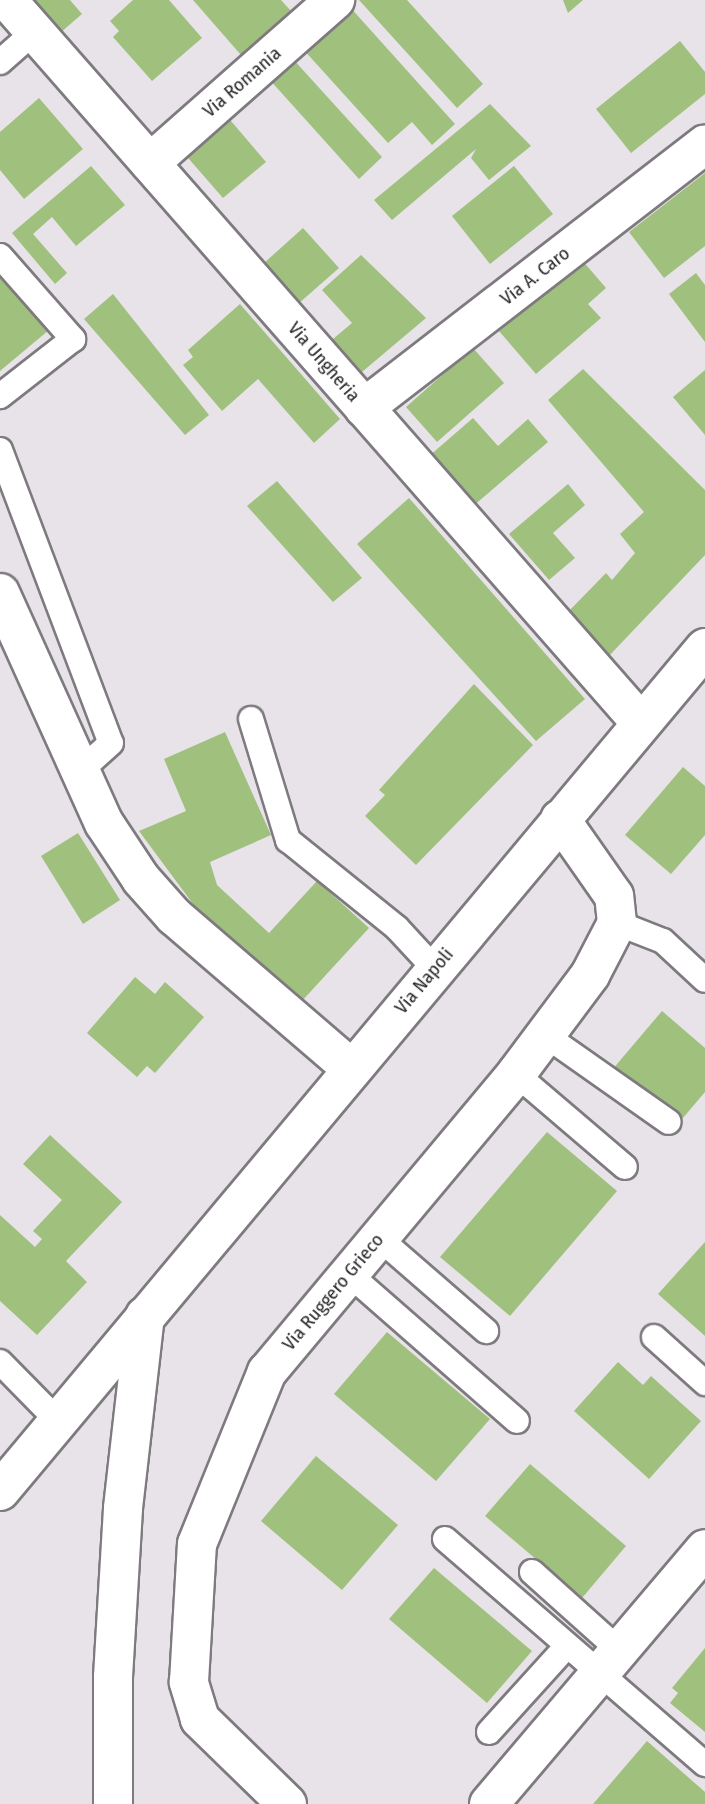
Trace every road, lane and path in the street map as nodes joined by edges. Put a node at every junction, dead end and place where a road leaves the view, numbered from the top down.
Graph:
1 (7, 0) edge
2 (335, 0) edge
3 (34, 32) junction
4 (0, 62) edge
5 (705, 144) edge
6 (149, 163) junction
7 (0, 256) edge
8 (0, 396) edge
9 (364, 408) junction
10 (0, 450) edge
11 (0, 593) edge
12 (705, 648) edge
13 (251, 719) dead end
14 (640, 723) junction
15 (81, 770) junction
16 (560, 819) junction
17 (617, 923) junction
18 (435, 969) junction
19 (705, 980) edge
20 (545, 1035) junction
21 (352, 1069) junction
22 (516, 1074) junction
23 (668, 1122) dead end
24 (625, 1167) dead end
25 (379, 1238) junction
26 (349, 1274) junction
27 (145, 1316) junction
28 (486, 1331) dead end
29 (654, 1337) dead end
30 (0, 1362) edge
31 (705, 1383) edge
32 (58, 1421) junction
33 (517, 1421) dead end
34 (0, 1491) edge
35 (445, 1539) dead end
36 (702, 1560) edge
37 (532, 1572) dead end
38 (566, 1647) junction
39 (609, 1663) junction
40 (489, 1732) dead end
41 (705, 1764) edge
42 (113, 1804) edge
43 (287, 1804) edge
44 (489, 1804) edge

1 - 3 street, Via Ungheria
2 - 6 street, Via Romania
3 - 4 lane
3 - 6 street, Via Ungheria
5 - 9 street, Via A. Caro
6 - 9 street, Via Ungheria
7 - 8 lane
9 - 14 street, Via Ungheria
10 - 15 lane
11 - 15 street
12 - 14 street, Via Napoli
13 - 18 lane
14 - 16 street, Via Napoli
15 - 21 street
16 - 17 street
16 - 18 street, Via Napoli
17 - 19 lane
17 - 20 street, Via Ruggero Grieco
18 - 21 street, Via Napoli
20 - 22 street, Via Ruggero Grieco
20 - 23 lane
21 - 27 street, Via Napoli
22 - 24 lane
22 - 25 street, Via Ruggero Grieco
25 - 26 street, Via Ruggero Grieco
25 - 28 lane
26 - 33 lane
26 - 43 street, Via Ruggero Grieco
27 - 32 street, Via Napoli
27 - 42 street
29 - 31 lane
30 - 32 lane
32 - 34 street, Via Napoli
35 - 38 lane
36 - 39 street
37 - 39 lane
38 - 39 lane
38 - 40 lane
39 - 41 lane
39 - 44 street

